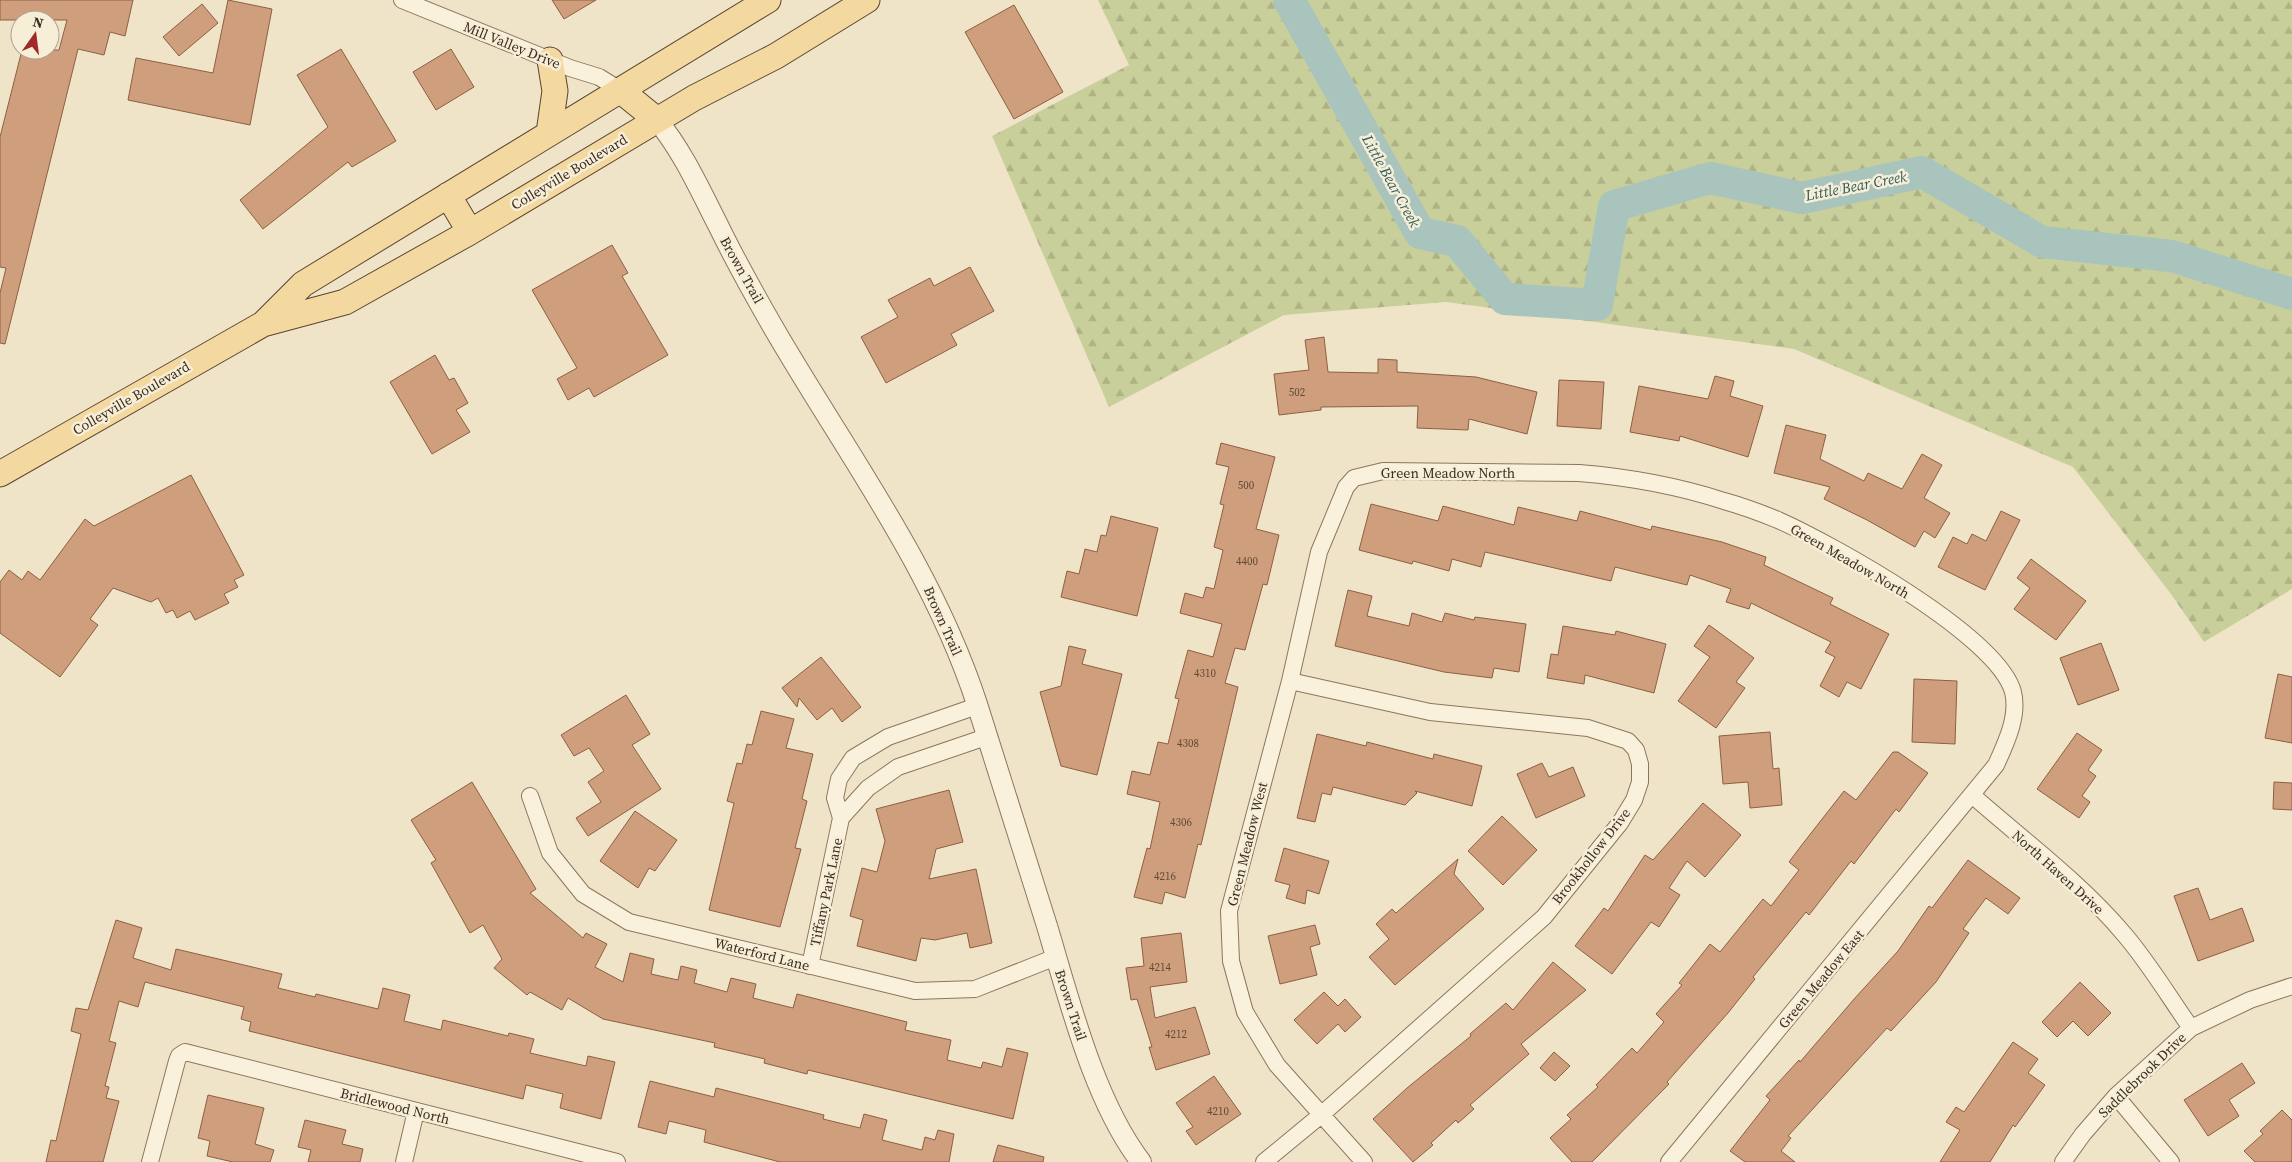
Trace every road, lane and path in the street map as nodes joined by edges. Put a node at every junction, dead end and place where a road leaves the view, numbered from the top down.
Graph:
1 (402, 0) edge
2 (768, 0) edge
3 (867, 0) edge
4 (550, 60) junction
5 (620, 90) junction
6 (656, 120) junction
7 (549, 133) junction
8 (448, 195) junction
9 (470, 232) junction
10 (263, 324) junction
11 (0, 474) edge
12 (1318, 552) joint
13 (1290, 681) junction
14 (977, 706) junction
15 (986, 737) junction
16 (1972, 795) junction
17 (530, 796) dead end
18 (841, 818) junction
19 (1056, 957) junction
20 (810, 966) junction
21 (2292, 986) edge
22 (2191, 1028) junction
23 (2116, 1096) junction
24 (416, 1111) junction
25 (1321, 1115) junction
26 (150, 1162) edge
27 (404, 1162) edge
28 (618, 1162) edge
29 (1141, 1162) edge
30 (1264, 1162) edge
31 (1364, 1162) edge
32 (1669, 1162) edge
33 (2063, 1162) edge
34 (2171, 1162) edge

1 - 4 street, Mill Valley Drive
2 - 5 main road, Colleyville Boulevard
3 - 6 main road, Colleyville Boulevard
4 - 5 street, Mill Valley Drive
4 - 7 main road
5 - 6 main road
5 - 7 main road, Colleyville Boulevard
6 - 9 main road, Colleyville Boulevard
6 - 14 street, Brown Trail
7 - 8 main road, Colleyville Boulevard
8 - 9 main road
8 - 10 main road, Colleyville Boulevard
9 - 10 main road, Colleyville Boulevard
10 - 11 main road, Colleyville Boulevard
12 - 13 street, Green Meadow West
12 - 16 street, Green Meadow North
13 - 25 street, Green Meadow West
13 - 25 street, Brookhollow Drive
14 - 15 street, Brown Trail
14 - 18 street, Tiffany Park Lane
15 - 18 street, Tiffany Park Lane
15 - 19 street, Brown Trail
16 - 22 street, North Haven Drive
16 - 32 street, Green Meadow East
17 - 20 street, Waterford Lane
18 - 20 street, Tiffany Park Lane
19 - 20 street, Waterford Lane
19 - 29 street, Brown Trail
21 - 22 street, Saddlebrook Drive
22 - 23 street, Saddlebrook Drive
23 - 33 street, Saddlebrook Drive
23 - 34 street
24 - 26 street, Bridlewood North
24 - 27 street
24 - 28 street, Bridlewood North
25 - 30 street, Brookhollow Drive
25 - 31 street

